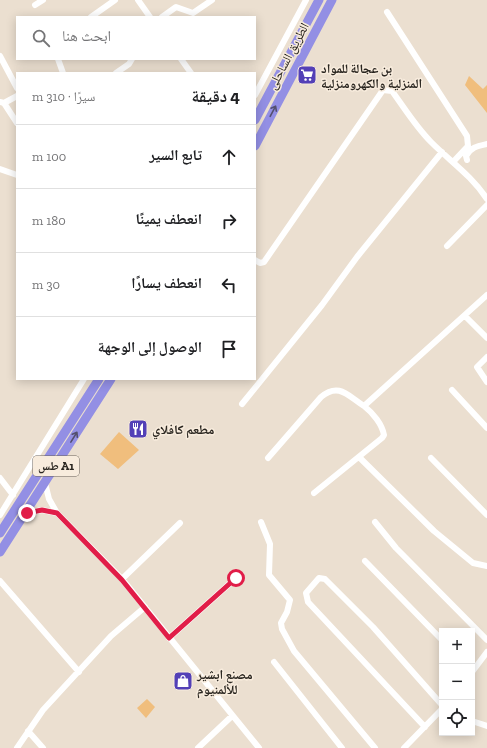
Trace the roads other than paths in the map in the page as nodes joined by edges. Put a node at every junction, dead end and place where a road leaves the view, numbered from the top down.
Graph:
1 (43, 0) edge
2 (115, 0) edge
3 (138, 0) edge
4 (212, 0) edge
5 (306, 0) edge
6 (319, 0) edge
7 (332, 0) edge
8 (35, 5) dead end
9 (386, 12) dead end
10 (92, 16) edge
11 (149, 16) edge
12 (163, 16) edge
13 (0, 56) edge
14 (58, 60) edge
15 (131, 60) edge
16 (181, 60) edge
17 (63, 72) edge
18 (117, 72) edge
19 (190, 72) edge
20 (16, 86) edge
21 (256, 93) edge
22 (16, 96) edge
23 (2, 102) edge
24 (256, 118) edge
25 (16, 121) edge
26 (256, 144) edge
27 (487, 144) edge
28 (442, 152) junction
29 (467, 160) dead end
30 (453, 162) junction
31 (0, 169) edge
32 (16, 175) edge
33 (487, 199) edge
34 (487, 205) edge
35 (447, 246) dead end
36 (256, 261) edge
37 (487, 295) edge
38 (465, 316) junction
39 (487, 338) edge
40 (487, 357) edge
41 (83, 380) edge
42 (98, 380) edge
43 (110, 380) edge
44 (487, 382) edge
45 (452, 390) dead end
46 (242, 404) dead end
47 (364, 406) junction
48 (487, 428) edge
49 (359, 457) junction
50 (268, 458) dead end
51 (431, 458) dead end
52 (0, 478) edge
53 (45, 483) junction
54 (314, 493) dead end
55 (13, 495) junction
56 (27, 513) junction
57 (57, 513) junction
58 (0, 515) edge
59 (487, 515) edge
60 (261, 522) dead end
61 (375, 522) dead end
62 (180, 523) dead end
63 (0, 533) edge
64 (0, 552) edge
65 (365, 561) dead end
66 (487, 566) edge
67 (236, 578) dead end
68 (122, 580) junction
69 (0, 581) edge
70 (145, 607) junction
71 (439, 637) edge
72 (169, 638) junction
73 (487, 640) edge
74 (487, 652) edge
75 (274, 662) dead end
76 (475, 668) edge
77 (79, 672) junction
78 (439, 702) edge
79 (439, 712) edge
80 (232, 716) junction
81 (475, 722) edge
82 (487, 726) edge
83 (425, 727) junction
84 (28, 731) junction
85 (17, 748) edge
86 (43, 748) edge
87 (198, 748) edge
88 (260, 748) edge
89 (342, 748) edge
90 (375, 748) edge
91 (404, 748) edge

1 - 8 street
2 - 10 street
3 - 11 street
4 - 12 street
5 - 21 street
6 - 24 highway, الطريق الساحلى
26 -> 7 highway, الطريق الساحلى
9 - 30 street
13 - 20 street
14 - 17 street
15 - 18 street
16 - 19 street
22 - 23 street
23 - 25 street
27 - 29 street
28 - 30 street
28 - 36 street
28 - 46 street
30 - 33 street
31 - 32 street
34 - 35 street
37 - 38 street
38 - 39 street
38 - 47 street
40 - 44 street
41 - 55 street
42 - 63 highway, طس A1
53 -> 43 highway, طس A1
45 - 48 street
47 - 49 street
47 - 50 street
49 - 54 street
49 - 66 street
51 - 59 street
52 - 55 street
53 - 56 highway, طس A1
53 - 57 street
55 - 58 street
56 - 57 street
56 - 64 highway, طس A1
57 - 68 street
60 - 90 street
61 - 73 street
62 - 68 street
65 - 71 street
67 - 72 street
68 - 70 street
69 - 77 street
70 - 72 street
70 - 77 street
72 - 80 street
74 - 76 street
75 - 89 street
77 - 84 street
78 - 83 street
79 - 83 street
80 - 87 street
80 - 88 street
81 - 82 street
83 - 91 street
84 - 85 street
84 - 86 street

